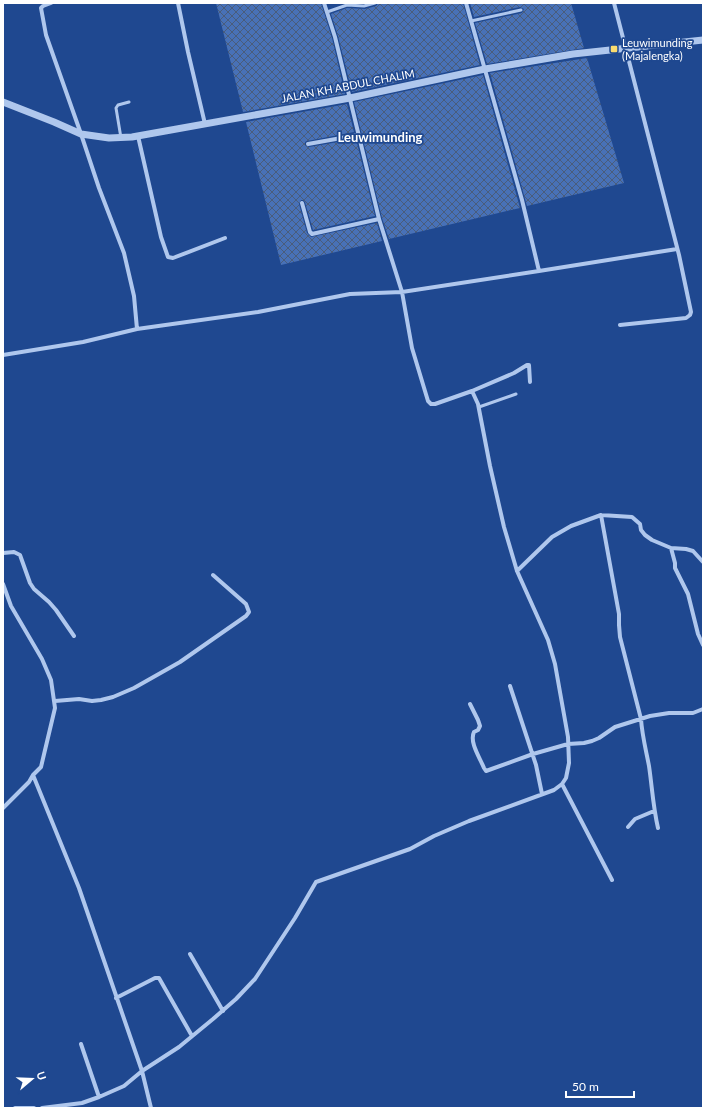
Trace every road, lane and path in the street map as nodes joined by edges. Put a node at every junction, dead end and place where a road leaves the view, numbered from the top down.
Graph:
1 (51, 3) edge
2 (178, 3) edge
3 (324, 3) edge
4 (375, 3) edge
5 (466, 3) edge
6 (614, 3) edge
7 (521, 10) dead end
8 (327, 12) junction
9 (471, 21) junction
10 (703, 40) edge
11 (626, 48) junction
12 (485, 69) junction
13 (350, 98) junction
14 (3, 102) edge
15 (128, 102) dead end
16 (205, 124) junction
17 (81, 134) junction
18 (358, 135) junction
19 (138, 136) junction
20 (121, 138) junction
21 (308, 144) dead end
22 (302, 203) dead end
23 (379, 219) junction
24 (225, 238) dead end
25 (677, 249) junction
26 (539, 271) junction
27 (402, 292) junction
28 (620, 325) dead end
29 (138, 329) junction
30 (3, 355) edge
31 (530, 382) dead end
32 (472, 391) junction
33 (516, 394) dead end
34 (479, 407) junction
35 (601, 515) junction
36 (671, 548) junction
37 (3, 553) edge
38 (703, 562) edge
39 (517, 570) junction
40 (213, 574) dead end
41 (3, 584) edge
42 (74, 636) dead end
43 (703, 645) edge
44 (510, 686) dead end
45 (55, 701) junction
46 (470, 704) dead end
47 (703, 709) edge
48 (641, 719) junction
49 (568, 744) junction
50 (533, 754) junction
51 (33, 775) junction
52 (562, 784) junction
53 (542, 794) junction
54 (3, 808) edge
55 (654, 811) junction
56 (628, 827) dead end
57 (658, 828) dead end
58 (612, 880) dead end
59 (190, 954) dead end
60 (116, 998) junction
61 (223, 1010) junction
62 (192, 1036) junction
63 (81, 1044) dead end
64 (142, 1071) junction
65 (100, 1097) junction
66 (15, 1108) edge
67 (34, 1108) edge
68 (42, 1108) edge
69 (151, 1108) edge

1 - 17 street
2 - 16 street
3 - 8 street
4 - 8 lane
5 - 9 street
6 - 11 street
7 - 9 lane
8 - 13 street
9 - 12 street
10 - 11 street, JALAN KH ABDUL CHALIM
11 - 12 street, JALAN KH ABDUL CHALIM
11 - 25 street
12 - 13 street, JALAN KH ABDUL CHALIM
12 - 26 street
13 - 16 street, JALAN KH ABDUL CHALIM
13 - 18 street
14 - 17 street, JALAN KH ABDUL CHALIM
15 - 20 lane
16 - 19 street, JALAN KH ABDUL CHALIM
17 - 20 street, JALAN KH ABDUL CHALIM
17 - 29 street
18 - 21 street
18 - 23 street
19 - 20 street, JALAN KH ABDUL CHALIM
19 - 24 street
22 - 23 street
23 - 27 street
25 - 26 street
25 - 28 street
26 - 27 street
27 - 29 street
27 - 32 street
29 - 30 street
31 - 32 street
32 - 34 street
33 - 34 lane
34 - 39 street
35 - 36 street
35 - 39 street
35 - 48 street
36 - 38 street
36 - 43 street
37 - 42 street
39 - 49 street
40 - 45 street
41 - 45 street
44 - 50 street
45 - 51 street
46 - 50 street
47 - 48 street
48 - 49 street
48 - 55 street
49 - 50 street
49 - 52 street
50 - 53 street
51 - 54 street
51 - 60 street
52 - 53 street
52 - 58 street
53 - 61 street
55 - 56 street
55 - 57 street
59 - 61 street
60 - 62 street
60 - 64 street
61 - 62 street
62 - 64 street
63 - 65 street
64 - 65 street
64 - 69 street
65 - 68 street
66 - 67 street

